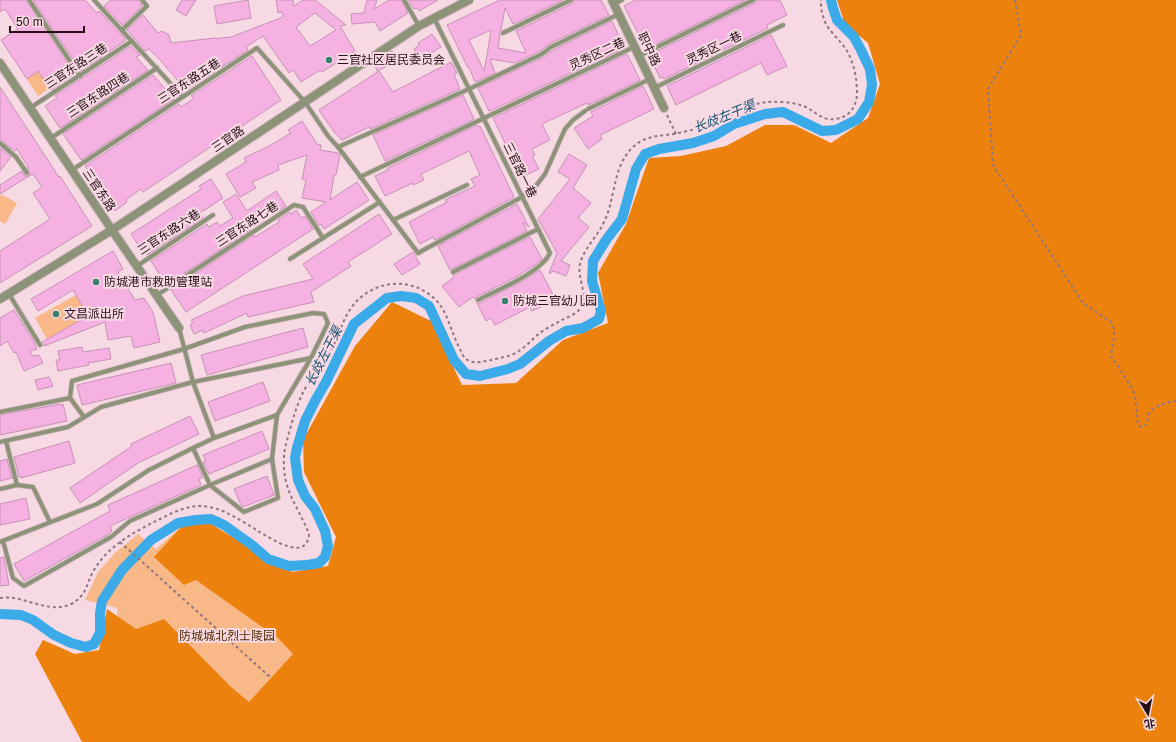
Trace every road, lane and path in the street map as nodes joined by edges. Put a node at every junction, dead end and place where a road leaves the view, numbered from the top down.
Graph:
1 (29, 0) edge
2 (94, 0) edge
3 (142, 0) edge
4 (404, 0) edge
5 (470, 0) edge
6 (571, 0) edge
7 (622, 0) edge
8 (752, 0) edge
9 (821, 0) edge
10 (1015, 0) edge
11 (613, 2) edge
12 (619, 14) junction
13 (434, 18) junction
14 (783, 25) dead end
15 (419, 26) junction
16 (122, 30) junction
17 (503, 33) dead end
18 (132, 41) junction
19 (634, 47) junction
20 (638, 56) junction
21 (0, 63) edge
22 (157, 68) junction
23 (80, 76) junction
24 (650, 79) junction
25 (654, 88) junction
26 (469, 89) junction
27 (183, 96) junction
28 (304, 102) junction
29 (30, 108) junction
30 (664, 108) joint
31 (484, 119) junction
32 (676, 134) junction
33 (50, 138) junction
34 (0, 142) edge
35 (338, 147) junction
36 (71, 170) junction
37 (27, 173) dead end
38 (360, 177) junction
39 (467, 185) dead end
40 (522, 197) junction
41 (380, 202) junction
42 (213, 215) dead end
43 (393, 220) junction
44 (112, 230) junction
45 (538, 230) junction
46 (323, 238) junction
47 (290, 259) dead end
48 (136, 266) junction
49 (454, 272) dead end
50 (9, 294) junction
51 (156, 295) junction
52 (0, 299) edge
53 (478, 300) dead end
54 (179, 328) joint
55 (40, 345) dead end
56 (184, 349) junction
57 (311, 358) junction
58 (193, 382) junction
59 (70, 398) junction
60 (1176, 401) edge
61 (0, 412) edge
62 (277, 415) junction
63 (84, 418) junction
64 (214, 438) junction
65 (6, 441) junction
66 (0, 442) edge
67 (193, 448) junction
68 (272, 459) junction
69 (17, 485) junction
70 (210, 485) junction
71 (0, 489) edge
72 (50, 522) junction
73 (1, 541) edge
74 (120, 542) junction
75 (0, 598) edge
76 (270, 677) dead end

1 - 23 lane
2 - 16 lane
3 - 16 lane
4 - 15 lane
5 - 13 street, 三官路
6 - 17 lane
7 - 11 lane
8 - 20 lane, 灵秀区二巷
9 - 32 path
10 - 60 path
11 - 12 street, 职中路
12 - 19 street, 职中路
12 - 26 lane
13 - 15 street, 三官路
13 - 26 lane, 三官路一巷
14 - 25 lane, 灵秀区一巷
15 - 28 street, 三官路
16 - 18 lane
18 - 22 lane
18 - 23 lane, 三官东路三巷
19 - 20 street, 职中路
19 - 31 lane, 灵秀区二巷
20 - 24 street, 职中路
21 - 29 street, 三官东路
22 - 27 lane
22 - 33 lane, 三官东路四巷
23 - 29 lane, 三官东路三巷
24 - 25 street, 职中路
24 - 40 lane
25 - 30 street, 职中路
26 - 31 lane, 三官路一巷
26 - 35 lane
27 - 28 lane, 三官东路五巷
27 - 36 lane, 三官东路五巷
28 - 35 lane
28 - 44 street, 三官路
29 - 33 street, 三官东路
30 - 32 path
31 - 38 lane, 灵秀区二巷
31 - 40 lane, 三官路一巷
32 - 74 path
33 - 36 street, 三官东路
34 - 37 lane
35 - 38 lane
36 - 44 street, 三官东路
38 - 41 lane
39 - 43 lane
40 - 43 lane
40 - 45 lane, 三官路一巷
41 - 43 lane
41 - 46 lane
42 - 48 lane, 三官东路六巷
44 - 48 street, 三官东路
44 - 50 street, 三官路
45 - 49 lane
45 - 53 lane, 三官路一巷
46 - 47 lane
46 - 51 lane, 三官东路七巷
48 - 51 street, 三官东路
50 - 52 street, 三官路
50 - 55 lane
51 - 54 street, 三官东路
54 - 56 lane
56 - 57 lane
56 - 58 lane
56 - 59 lane
57 - 58 lane
57 - 62 lane
58 - 63 lane
58 - 64 lane
59 - 61 lane
59 - 63 lane
62 - 64 lane
62 - 68 lane
63 - 65 lane
64 - 67 lane
65 - 66 lane
65 - 69 lane
67 - 70 lane
67 - 72 lane
68 - 70 lane
68 - 70 lane
69 - 71 lane
69 - 72 lane
70 - 73 lane
72 - 73 lane
74 - 75 path
74 - 76 path

